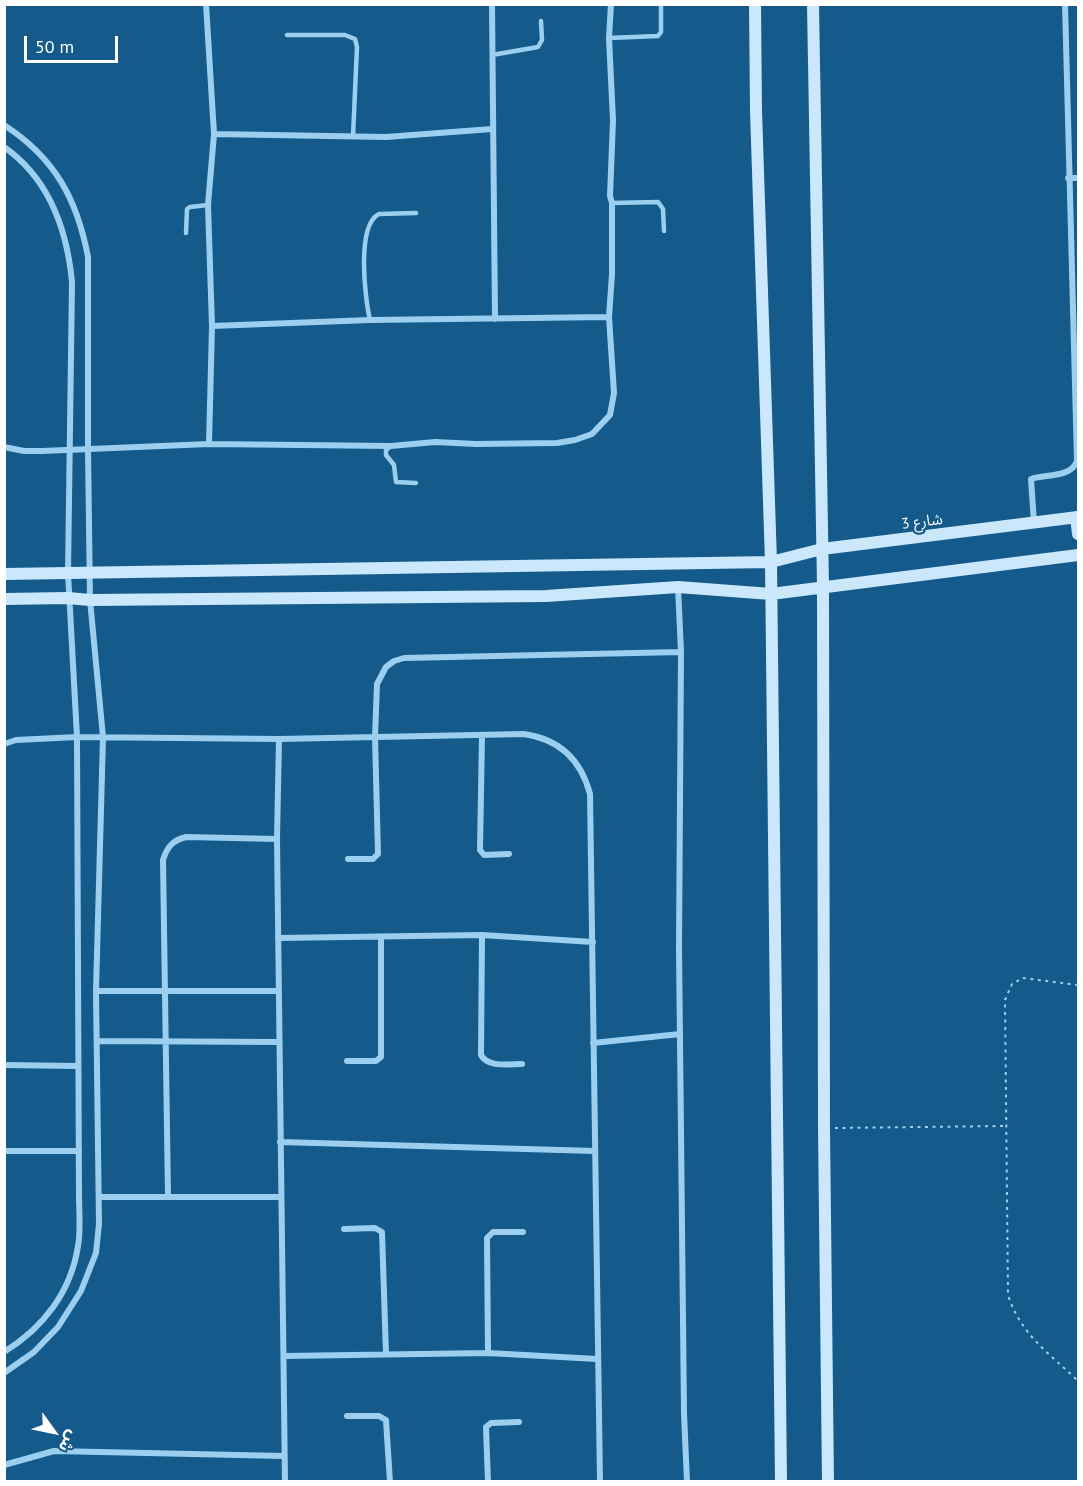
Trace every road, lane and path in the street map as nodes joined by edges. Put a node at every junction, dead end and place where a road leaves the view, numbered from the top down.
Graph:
1 (206, 4) edge
2 (492, 4) edge
3 (611, 4) edge
4 (661, 4) edge
5 (754, 4) edge
6 (813, 4) edge
7 (1065, 4) edge
8 (541, 21) dead end
9 (287, 35) dead end
10 (609, 38) junction
11 (492, 55) junction
12 (4, 125) edge
13 (492, 129) junction
14 (214, 134) junction
15 (353, 136) junction
16 (4, 147) edge
17 (1068, 178) junction
18 (1078, 178) edge
19 (612, 203) junction
20 (208, 205) junction
21 (416, 213) dead end
22 (664, 231) dead end
23 (186, 233) dead end
24 (609, 317) junction
25 (495, 319) junction
26 (370, 320) junction
27 (212, 326) junction
28 (1077, 400) edge
29 (209, 444) junction
30 (391, 446) junction
31 (4, 447) edge
32 (88, 448) junction
33 (70, 450) junction
34 (416, 483) dead end
35 (1077, 517) edge
36 (1034, 523) junction
37 (1078, 534) edge
38 (822, 549) junction
39 (1078, 555) edge
40 (771, 562) junction
41 (90, 572) junction
42 (68, 573) junction
43 (4, 574) edge
44 (678, 586) junction
45 (823, 586) junction
46 (771, 594) junction
47 (68, 598) junction
48 (4, 599) edge
49 (90, 600) junction
50 (681, 652) junction
51 (482, 735) junction
52 (103, 736) junction
53 (77, 737) junction
54 (375, 737) junction
55 (279, 739) junction
56 (4, 744) edge
57 (277, 839) junction
58 (509, 855) dead end
59 (348, 859) dead end
60 (482, 935) junction
61 (381, 936) junction
62 (278, 938) junction
63 (593, 942) junction
64 (1078, 985) edge
65 (96, 991) junction
66 (165, 991) junction
67 (279, 992) junction
68 (680, 1034) junction
69 (97, 1041) junction
70 (166, 1042) junction
71 (279, 1042) junction
72 (593, 1043) junction
73 (347, 1061) dead end
74 (522, 1064) dead end
75 (4, 1065) edge
76 (78, 1066) junction
77 (1006, 1126) junction
78 (824, 1128) junction
79 (280, 1142) junction
80 (4, 1151) edge
81 (79, 1151) junction
82 (595, 1151) junction
83 (168, 1196) junction
84 (99, 1197) junction
85 (281, 1197) junction
86 (344, 1229) dead end
87 (523, 1232) dead end
88 (4, 1352) edge
89 (488, 1353) junction
90 (386, 1354) junction
91 (284, 1356) junction
92 (597, 1359) junction
93 (4, 1372) edge
94 (1078, 1381) edge
95 (347, 1416) dead end
96 (519, 1422) dead end
97 (284, 1456) junction
98 (4, 1465) edge
99 (285, 1482) edge
100 (390, 1482) edge
101 (488, 1482) edge
102 (600, 1482) edge
103 (687, 1482) edge
104 (780, 1482) edge
105 (828, 1482) edge

1 - 14 street
2 - 11 street
3 - 10 street
4 - 10 lane
5 - 40 street
6 - 38 street
7 - 17 street
8 - 11 lane
9 - 15 lane
10 - 19 street
11 - 13 street
12 - 32 street
13 - 15 street
13 - 25 street
14 - 15 street
14 - 20 street
16 - 33 street
17 - 18 street
17 - 28 street
19 - 22 lane
19 - 24 street
20 - 23 lane
20 - 27 street
21 - 26 lane
24 - 25 street
24 - 30 street
25 - 26 street
26 - 27 street
27 - 29 street
28 - 36 street
29 - 30 street
29 - 32 street
30 - 34 lane
31 - 33 street
32 - 33 street
32 - 41 street
33 - 42 street
35 - 36 street, شارع 3
35 - 37 street
36 - 38 street, شارع 3
38 - 40 street, شارع 3
38 - 45 street
39 - 45 street
40 - 41 street, شارع 3
40 - 46 street
41 - 42 street, شارع 3
41 - 49 street
42 - 43 street, شارع 3
42 - 47 street
44 - 46 street
44 - 49 street
44 - 50 street
45 - 46 street
45 - 78 street
46 - 104 street
47 - 48 street
47 - 49 street
47 - 53 street
49 - 52 street
50 - 54 street
50 - 68 street
51 - 54 street
51 - 58 street
51 - 63 street
52 - 53 street
52 - 55 street
52 - 65 street
53 - 56 street
53 - 76 street
54 - 55 street
54 - 59 street
55 - 57 street
57 - 62 street
57 - 66 street
60 - 61 street
60 - 63 street
60 - 74 street
61 - 62 street
61 - 73 street
62 - 67 street
63 - 72 street
64 - 77 path
65 - 66 street
65 - 69 street
66 - 67 street
66 - 70 street
67 - 71 street
68 - 72 street
68 - 103 street
69 - 70 street
69 - 84 street
70 - 71 street
70 - 83 street
71 - 79 street
72 - 82 street
75 - 76 street
76 - 81 street
77 - 78 path
77 - 94 path
78 - 105 street
79 - 82 street
79 - 85 street
80 - 81 street
81 - 88 street
82 - 92 street
83 - 84 street
83 - 85 street
84 - 93 street
85 - 91 street
86 - 90 street
87 - 89 street
89 - 90 street
89 - 92 street
90 - 91 street
91 - 97 street
92 - 102 street
95 - 100 street
96 - 101 street
97 - 98 street
97 - 99 street

